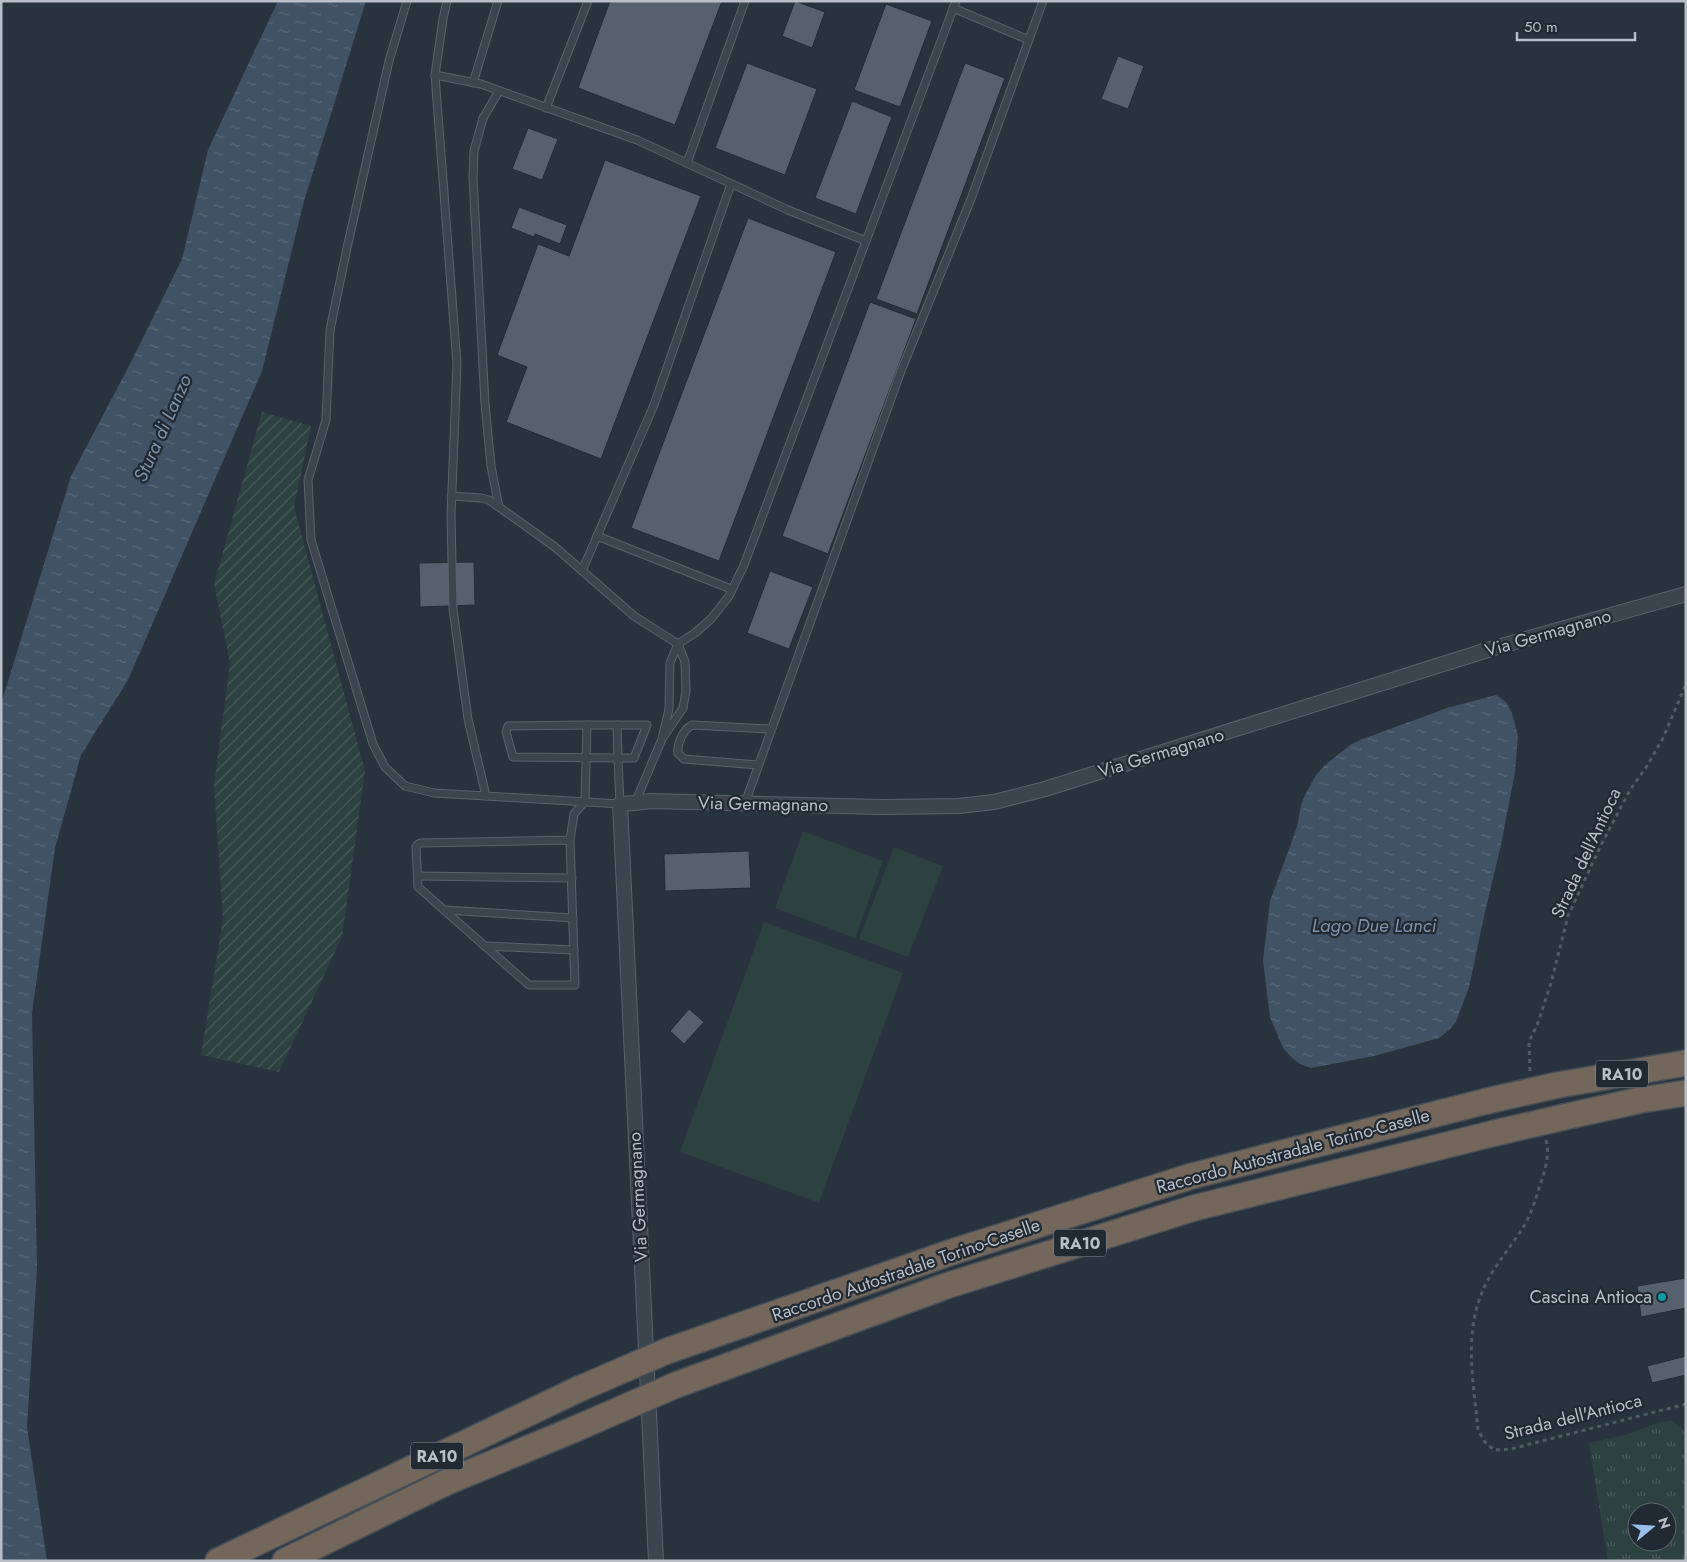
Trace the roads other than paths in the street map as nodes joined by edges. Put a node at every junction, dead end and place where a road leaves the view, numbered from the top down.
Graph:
1 (407, 1) edge
2 (447, 1) edge
3 (498, 1) edge
4 (588, 1) edge
5 (745, 1) edge
6 (1043, 1) edge
7 (955, 5) edge
8 (1028, 40) junction
9 (435, 75) junction
10 (473, 83) junction
11 (499, 91) junction
12 (546, 108) junction
13 (687, 163) junction
14 (731, 184) junction
15 (866, 241) junction
16 (451, 496) junction
17 (499, 507) junction
18 (597, 536) junction
19 (582, 571) junction
20 (732, 589) junction
21 (1686, 594) edge
22 (678, 644) junction
23 (588, 725) junction
24 (616, 725) junction
25 (771, 729) junction
26 (662, 739) junction
27 (587, 757) junction
28 (618, 758) junction
29 (758, 765) junction
30 (486, 796) junction
31 (585, 802) junction
32 (620, 804) junction
33 (635, 804) junction
34 (745, 804) junction
35 (570, 840) junction
36 (418, 876) junction
37 (572, 878) junction
38 (443, 910) junction
39 (573, 918) junction
40 (484, 946) junction
41 (574, 950) junction
42 (1686, 1064) edge
43 (1686, 1093) edge
44 (290, 1558) edge
45 (218, 1561) edge
46 (656, 1561) edge

1 - 30 lane, Via Germagnano
2 - 9 lane
3 - 10 lane
4 - 12 lane
5 - 13 lane
6 - 8 lane
7 - 8 lane
7 - 15 lane
8 - 25 lane
9 - 10 lane
9 - 16 lane
10 - 11 lane
11 - 12 lane
11 - 17 lane
12 - 13 lane
13 - 14 lane
14 - 15 lane
14 - 18 lane
15 - 20 lane
16 - 17 lane
16 - 30 lane
17 - 19 lane
18 - 19 lane
18 - 20 lane
19 - 22 lane
20 - 22 lane
21 - 34 street, Via Germagnano
22 - 26 lane
22 - 26 lane
23 - 24 lane
23 - 27 lane
23 - 27 lane
24 - 28 lane
24 - 28 lane
25 - 29 lane
25 - 29 lane
26 - 33 lane
27 - 28 lane
27 - 31 lane
28 - 32 lane
29 - 34 lane
30 - 31 lane, Via Germagnano
31 - 32 lane, Via Germagnano
31 - 35 lane
32 - 33 street, Via Germagnano
32 - 46 street, Via Germagnano
33 - 34 street, Via Germagnano
35 - 36 lane
35 - 37 lane
36 - 37 lane
36 - 38 lane
37 - 39 lane
38 - 39 lane
38 - 40 lane
39 - 41 lane
40 - 41 lane
40 - 41 lane
42 - 45 highway, Raccordo Autostradale Torino-Caselle / RA10, bridge
43 - 44 highway, Raccordo Autostradale Torino-Caselle / RA10, bridge

